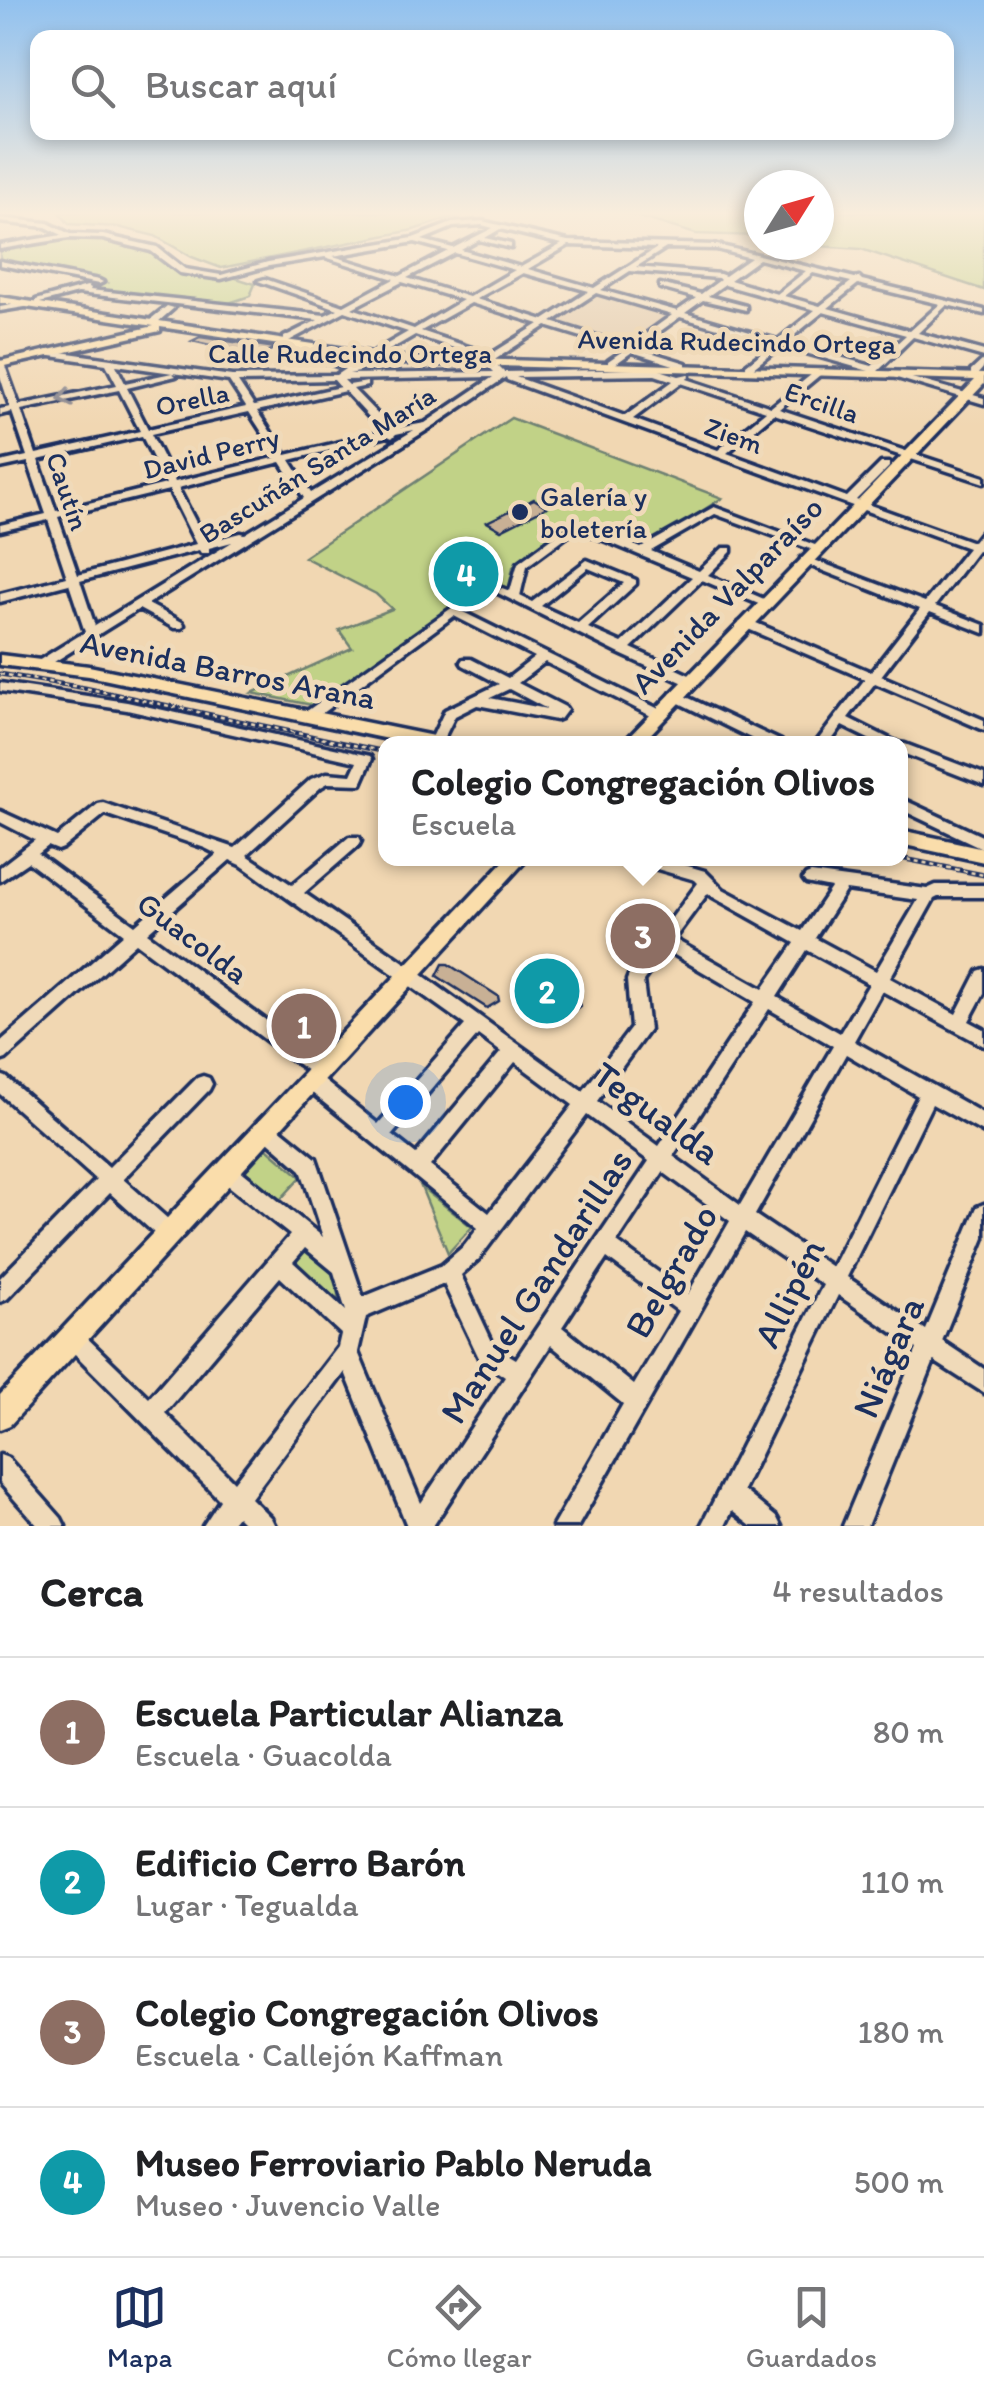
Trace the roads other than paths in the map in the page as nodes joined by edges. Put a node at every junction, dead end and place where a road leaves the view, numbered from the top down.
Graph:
1 (96, 283) edge
2 (269, 283) edge
3 (393, 283) edge
4 (414, 283) edge
5 (498, 283) edge
6 (572, 283) edge
7 (608, 283) edge
8 (720, 283) edge
9 (734, 283) edge
10 (795, 283) edge
11 (854, 283) edge
12 (875, 283) edge
13 (663, 286) joint
14 (598, 290) junction
15 (80, 291) junction
16 (763, 292) junction
17 (778, 296) junction
18 (701, 297) junction
19 (0, 298) edge
20 (468, 300) junction
21 (640, 301) junction
22 (946, 302) junction
23 (29, 303) junction
24 (170, 308) dead end
25 (344, 308) junction
26 (743, 308) junction
27 (0, 309) edge
28 (822, 309) junction
29 (681, 312) junction
30 (984, 312) edge
31 (326, 318) junction
32 (155, 322) junction
33 (545, 323) junction
34 (724, 324) junction
35 (414, 331) junction
36 (913, 333) junction
37 (238, 335) junction
38 (782, 341) junction
39 (289, 342) junction
40 (630, 348) junction
41 (0, 352) edge
42 (46, 354) junction
43 (984, 354) edge
44 (374, 355) junction
45 (984, 362) edge
46 (0, 363) edge
47 (110, 363) junction
48 (611, 363) junction
49 (494, 366) junction
50 (749, 367) junction
51 (465, 368) junction
52 (351, 369) junction
53 (873, 369) junction
54 (686, 371) junction
55 (183, 374) junction
56 (893, 374) junction
57 (807, 375) junction
58 (978, 375) edge
59 (338, 378) junction
60 (380, 378) junction
61 (394, 378) junction
62 (232, 380) junction
63 (122, 386) junction
64 (347, 388) junction
65 (960, 394) junction
66 (984, 401) edge
67 (16, 409) junction
68 (252, 409) junction
69 (772, 409) junction
70 (0, 412) edge
71 (626, 420) junction
72 (432, 423) junction
73 (388, 432) junction
74 (145, 433) junction
75 (399, 443) junction
76 (902, 453) junction
77 (720, 454) junction
78 (32, 458) junction
79 (284, 458) junction
80 (0, 465) edge
81 (885, 466) junction
82 (984, 480) edge
83 (172, 486) junction
84 (871, 490) junction
85 (310, 499) junction
86 (854, 502) junction
87 (52, 515) junction
88 (0, 528) edge
89 (255, 533) junction
90 (984, 534) edge
91 (202, 546) junction
92 (979, 548) edge
93 (727, 550) dead end
94 (642, 552) junction
95 (811, 554) junction
96 (210, 561) junction
97 (700, 576) junction
98 (74, 579) junction
99 (0, 598) edge
100 (764, 602) junction
101 (139, 604) junction
102 (533, 607) junction
103 (927, 607) junction
104 (746, 623) junction
105 (178, 626) dead end
106 (579, 629) junction
107 (984, 629) edge
108 (92, 634) junction
109 (622, 650) junction
110 (543, 657) junction
111 (0, 660) edge
112 (467, 662) dead end
113 (42, 664) junction
114 (872, 678) junction
115 (690, 681) junction
116 (509, 684) junction
117 (0, 688) edge
118 (676, 696) junction
119 (474, 700) junction
120 (658, 714) junction
121 (309, 716) junction
122 (840, 720) junction
123 (984, 725) edge
124 (405, 736) edge
125 (442, 736) edge
126 (637, 736) edge
127 (759, 736) edge
128 (827, 736) edge
129 (875, 736) edge
130 (908, 750) edge
131 (984, 780) edge
132 (908, 808) edge
133 (0, 816) edge
134 (908, 840) edge
135 (53, 841) junction
136 (354, 841) dead end
137 (984, 844) edge
138 (28, 854) junction
139 (233, 854) junction
140 (984, 854) edge
141 (512, 866) edge
142 (668, 866) edge
143 (0, 875) edge
144 (811, 879) dead end
145 (708, 881) junction
146 (842, 884) junction
147 (984, 891) edge
148 (294, 892) junction
149 (928, 895) junction
150 (136, 933) junction
151 (664, 940) junction
152 (806, 941) junction
153 (411, 976) junction
154 (984, 976) edge
155 (879, 981) junction
156 (767, 1000) junction
157 (477, 1024) junction
158 (960, 1025) junction
159 (984, 1038) edge
160 (843, 1043) junction
161 (514, 1051) junction
162 (0, 1052) edge
163 (317, 1076) junction
164 (0, 1083) edge
165 (203, 1084) dead end
166 (929, 1092) junction
167 (584, 1103) junction
168 (984, 1124) edge
169 (267, 1129) junction
170 (379, 1136) junction
171 (662, 1160) junction
172 (417, 1167) junction
173 (227, 1172) junction
174 (110, 1180) junction
175 (984, 1214) edge
176 (742, 1218) junction
177 (490, 1226) junction
178 (170, 1234) junction
179 (304, 1234) junction
180 (605, 1246) junction
181 (278, 1263) junction
182 (344, 1268) junction
183 (449, 1272) junction
184 (834, 1281) junction
185 (0, 1292) edge
186 (690, 1308) junction
187 (549, 1330) junction
188 (352, 1331) junction
189 (72, 1338) junction
190 (931, 1346) junction
191 (520, 1374) junction
192 (984, 1382) edge
193 (637, 1401) junction
194 (0, 1415) edge
195 (149, 1415) junction
196 (0, 1466) edge
197 (729, 1494) junction
198 (236, 1499) junction
199 (53, 1526) edge
200 (215, 1526) edge
201 (263, 1526) edge
202 (419, 1526) edge
203 (565, 1526) edge
204 (712, 1526) edge
205 (769, 1526) edge
206 (855, 1526) edge

1 - 15 street
2 - 25 street, Ziem
3 - 25 street
4 - 20 street, Ercilla
5 - 20 street
6 - 14 street
7 - 14 street, Bascuñán Santa María
8 - 18 street
9 - 16 street
10 - 17 street
11 - 28 street
12 - 22 street
13 - 18 street
13 - 21 street
14 - 21 street
14 - 33 street, Bascuñán Santa María
15 - 23 street
15 - 31 street
16 - 17 street
16 - 26 street
17 - 28 street
18 - 26 street
18 - 29 street
19 - 23 main road
19 - 23 main road
20 - 33 street, Ercilla
20 - 35 street
21 - 29 street
22 - 30 street
22 - 36 street
23 - 27 street
23 - 32 main road
24 - 32 street
25 - 31 street
25 - 35 street, Ziem
26 - 34 street
28 - 36 street
28 - 38 street
29 - 34 street
29 - 40 street
31 - 39 street
32 - 37 main road
32 - 41 main road
32 - 42 main road
33 - 40 street, Ercilla
33 - 49 street, Bascuñán Santa María
34 - 38 street
35 - 44 street
35 - 49 street, Ziem
36 - 43 street
36 - 53 street
37 - 39 main road
37 - 39 main road
38 - 50 street
38 - 53 street
39 - 44 main road
39 - 52 street
40 - 48 street
40 - 54 street, Ercilla
42 - 46 main road
42 - 47 street, Calle Rudecindo Ortega
44 - 49 main road
44 - 51 main road
44 - 52 street
45 - 58 street, Avenida Valparaíso
46 - 67 street, Cautín
47 - 55 street, Calle Rudecindo Ortega
47 - 63 street
48 - 49 main road, Avenida Rudecindo Ortega
48 - 54 main road, Avenida Rudecindo Ortega
49 - 51 main road
49 - 54 main road, Avenida Rudecindo Ortega
49 - 71 street, Ziem
49 - 72 street, Bascuñán Santa María
50 - 53 main road, Avenida Rudecindo Ortega
50 - 54 main road, Avenida Rudecindo Ortega
51 - 61 street, Calle Rudecindo Ortega
52 - 59 street
52 - 60 street
53 - 58 main road, Avenida Rudecindo Ortega
54 - 57 main road, Avenida Rudecindo Ortega
54 - 69 street, Ercilla
54 - 71 street
55 - 62 street, Calle Rudecindo Ortega
55 - 63 street
56 - 57 main road, Avenida Rudecindo Ortega
56 - 58 main road, Avenida Rudecindo Ortega
56 - 65 street
57 - 69 street
58 - 65 main road, Avenida Valparaíso
59 - 60 street, Calle Rudecindo Ortega
59 - 62 street, Calle Rudecindo Ortega
59 - 64 street
60 - 61 street, Calle Rudecindo Ortega
61 - 64 street, Orella
62 - 68 street
63 -> 67 street
63 - 74 street
64 - 68 street, Orella
64 - 73 street
65 - 66 street
65 - 76 main road, Avenida Valparaíso
67 - 70 street
67 - 78 street, Cautín
68 - 74 street, Orella
68 - 79 street
69 - 76 street, Ercilla
69 - 77 street
71 - 77 street, Ziem
72 - 73 street, David Perry
72 - 75 street, Bascuñán Santa María
73 - 75 street
73 - 79 street, David Perry
74 - 78 street, Orella
74 - 83 street
75 - 85 street, Bascuñán Santa María
76 - 81 main road, Avenida Valparaíso
76 - 82 street, Ercilla
76 - 84 main road, Avenida Valparaíso
77 - 86 street, Ziem
78 - 80 street, Orella
78 - 87 street, Cautín
79 - 83 street, David Perry
79 - 85 street
81 - 84 main road, Avenida Valparaíso
81 - 86 street, Avenida Valparaíso
83 - 87 street, David Perry
83 - 91 street
84 - 86 main road, Avenida Valparaíso
85 - 89 street, Bascuñán Santa María
86 - 92 street, Ziem
86 - 95 main road, Avenida Valparaíso
87 - 88 street, David Perry
87 - 98 street, Cautín
89 - 91 street
89 - 96 street, Bascuñán Santa María
90 - 92 street
91 - 96 street
91 - 98 street
92 - 103 street
93 - 97 street
94 - 95 street
94 - 97 street
94 - 102 street
95 - 100 main road, Avenida Valparaíso
95 - 103 street
96 - 101 street, Bascuñán Santa María
97 - 100 street
97 - 109 street
98 - 99 street
98 - 108 street, Cautín
100 - 104 main road, Avenida Valparaíso
101 - 105 street
101 - 108 street, Bascuñán Santa María
102 - 106 street
102 - 106 street
103 - 107 street
103 - 114 street
104 - 114 street
104 - 115 main road, Avenida Valparaíso
106 - 109 street
108 - 113 street, Bascuñán Santa María
109 - 115 street
110 - 116 street
110 - 120 street
110 - 121 street
111 - 113 main road, Avenida Barros Arana
112 - 116 street
113 - 121 main road, Avenida Barros Arana
114 - 122 street
114 - 123 street
115 - 118 main road, Avenida Valparaíso
116 - 119 street
116 - 119 street
117 - 139 street
118 - 120 main road, Avenida Valparaíso
118 - 127 street
119 - 125 street
120 - 126 main road, Avenida Valparaíso
121 - 124 main road, Avenida Barros Arana
122 - 128 street
122 - 129 street
130 - 131 street
132 - 137 street
133 - 135 street
134 - 140 main road
135 - 138 street
135 - 139 street, Tegualda
136 - 148 street
138 - 143 street
138 - 150 street, Guacolda
139 - 148 street, Tegualda
139 - 150 street
141 - 153 main road
142 - 145 street
144 - 146 street
145 - 151 street
145 - 152 street
146 - 149 street
146 - 152 street, Manuel Gandarillas
147 - 149 street
148 - 153 street, Tegualda
149 - 155 street, Belgrado
150 - 162 street
150 - 163 street, Guacolda
151 - 156 street
151 - 167 street
152 - 155 street
152 - 156 street, Manuel Gandarillas
153 - 157 street, Tegualda
153 - 163 main road
154 - 158 street
155 - 158 street
155 - 160 street, Belgrado
156 - 160 street
156 - 171 street, Manuel Gandarillas
157 - 161 street, Tegualda
157 - 170 street
158 - 159 street
160 - 166 street
160 - 176 street, Belgrado
161 - 167 street, Tegualda
161 - 172 street
163 - 169 main road
163 - 170 street, Guacolda
164 - 174 street
165 - 174 street
166 - 168 street
166 - 184 street, Allipén
167 - 171 street, Tegualda
167 - 177 street
169 - 173 main road
169 - 182 street
170 - 172 street, Guacolda
171 - 176 street, Tegualda
171 - 180 street, Manuel Gandarillas
172 - 177 street, Guacolda
173 - 178 main road
173 - 179 street
174 - 178 street
174 - 185 street
175 - 190 street, Niágara
176 - 184 street, Tegualda
176 - 186 street, Belgrado
177 - 183 street
178 - 189 main road
179 - 181 street
179 - 182 street
180 - 186 street
180 - 187 street, Manuel Gandarillas
181 - 188 street
181 - 195 street
182 - 188 street
183 - 188 street
183 - 191 street
184 - 190 street, Tegualda
184 - 197 street, Allipén
186 - 193 street, Belgrado
187 - 191 street, Manuel Gandarillas
187 - 193 street
188 - 198 street
188 - 202 street
189 - 194 main road
189 - 195 street
190 - 192 street, Tegualda
190 - 206 street, Niágara
191 - 202 street, Manuel Gandarillas
193 - 203 street, Belgrado
195 - 198 street
196 - 199 street
197 - 204 street, Allipén
197 - 205 street
198 - 200 street
198 - 201 street

